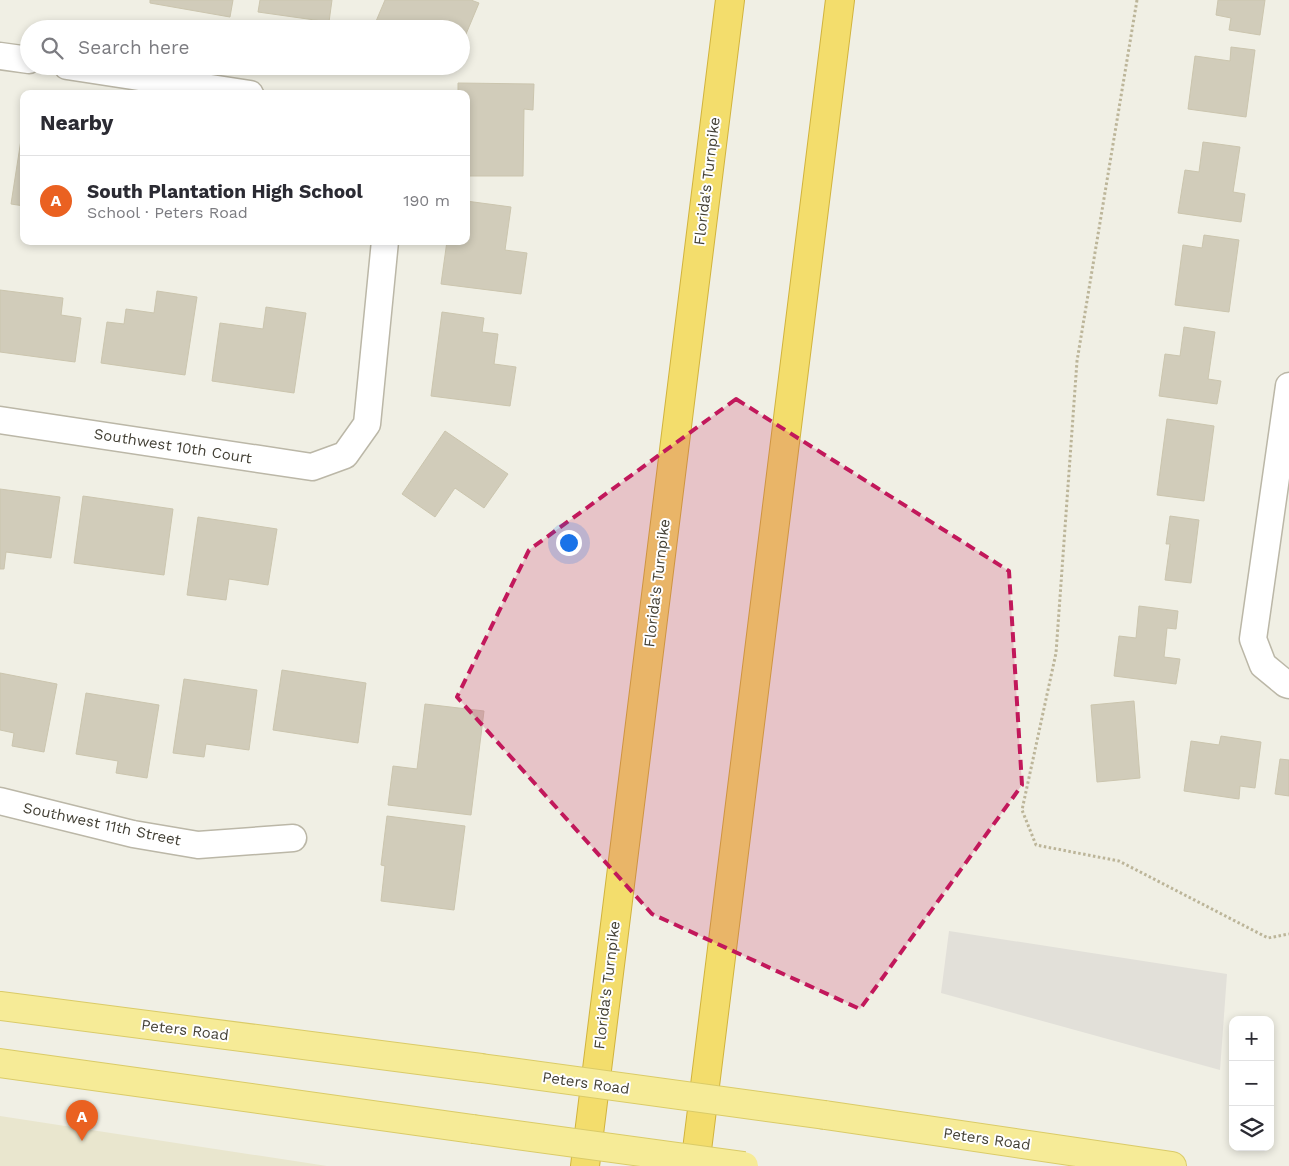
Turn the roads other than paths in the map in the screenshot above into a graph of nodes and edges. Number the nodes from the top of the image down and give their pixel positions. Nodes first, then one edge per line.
1 (730, 0) edge
2 (840, 0) edge
3 (0, 56) edge
4 (20, 59) edge
5 (126, 75) edge
6 (224, 90) edge
7 (385, 245) edge
8 (1289, 386) edge
9 (0, 420) edge
10 (1289, 685) edge
11 (0, 802) edge
12 (293, 838) dead end
13 (0, 1006) edge
14 (0, 1063) edge
15 (585, 1166) edge
16 (695, 1166) edge
17 (744, 1166) edge
18 (1172, 1166) edge

1 - 15 highway, Florida's Turnpike
2 - 16 highway
3 - 4 street
5 - 6 street
7 - 9 street, Southwest 10th Court
8 - 10 street
11 - 12 street, Southwest 11th Street
13 - 18 main road, Peters Road, bridge
14 - 17 main road, bridge

